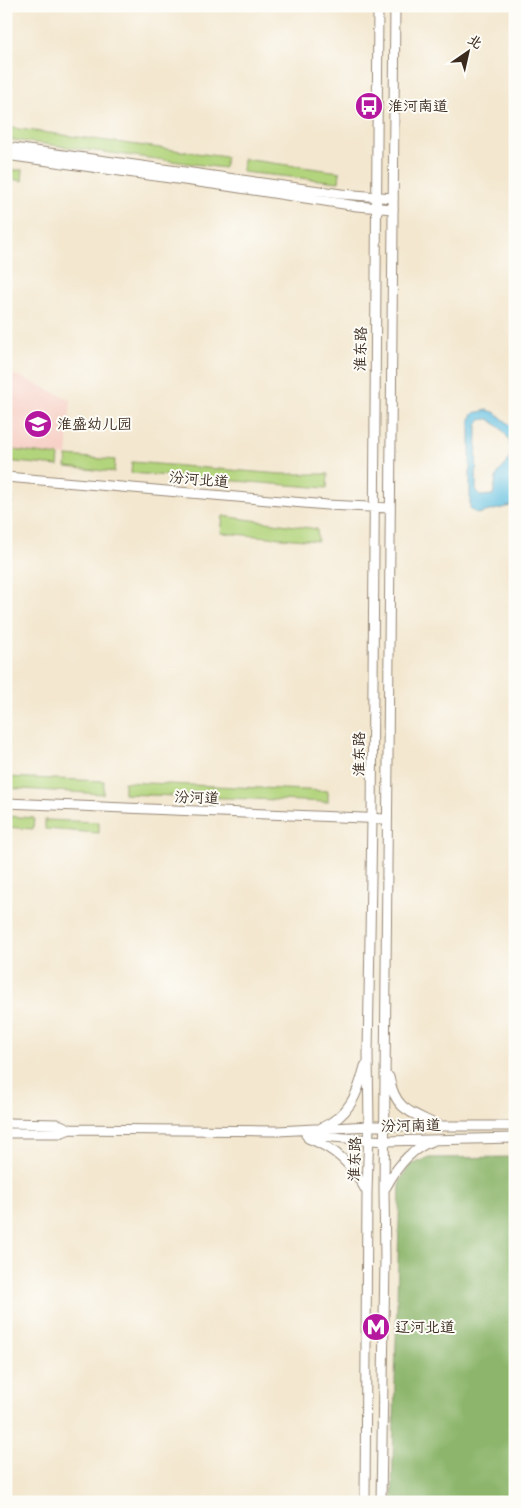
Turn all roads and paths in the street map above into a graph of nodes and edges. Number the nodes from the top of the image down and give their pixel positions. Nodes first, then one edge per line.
1 (378, 6) edge
2 (395, 6) edge
3 (6, 147) edge
4 (6, 156) edge
5 (377, 197) junction
6 (393, 198) junction
7 (377, 208) junction
8 (393, 209) junction
9 (6, 477) edge
10 (374, 507) junction
11 (390, 508) junction
12 (6, 803) edge
13 (372, 819) junction
14 (387, 819) junction
15 (368, 1054) junction
16 (386, 1064) junction
17 (6, 1123) edge
18 (370, 1126) junction
19 (385, 1126) junction
20 (439, 1126) junction
21 (515, 1126) edge
22 (70, 1129) junction
23 (316, 1130) junction
24 (278, 1131) junction
25 (6, 1133) edge
26 (298, 1134) junction
27 (515, 1138) edge
28 (440, 1139) junction
29 (369, 1140) junction
30 (385, 1141) junction
31 (384, 1189) junction
32 (367, 1193) junction
33 (6, 1501) edge
34 (23, 1502) edge
35 (365, 1502) edge
36 (381, 1502) edge

1 - 5 main road, 淮东路
2 - 6 main road, 淮东路
3 - 5 main road
4 - 7 main road
5 - 6 main road
5 - 7 main road, 淮东路
6 - 8 main road, 淮东路
7 - 8 main road
7 - 10 main road, 淮东路
8 - 11 main road, 淮东路
9 - 10 main road, 汾河北道
10 - 11 main road, 汾河北道
10 - 13 main road, 淮东路
11 - 14 main road, 淮东路
12 - 13 main road, 汾河道
13 - 14 main road, 汾河道
13 - 15 main road, 淮东路
14 - 16 main road, 淮东路
15 - 18 main road, 淮东路
15 - 23 main road
16 - 19 main road, 淮东路
16 - 20 main road
17 - 22 main road, 汾河南道
18 - 19 main road, 汾河南道
18 - 23 main road, 汾河南道
18 - 29 main road, 淮东路
19 - 20 main road, 汾河南道
19 - 30 main road, 淮东路
20 - 21 main road, 汾河南道
22 - 24 main road, 汾河南道
22 - 25 main road, 汾河南道
23 - 24 main road, 汾河南道
24 - 26 main road, 汾河南道
26 - 29 main road, 汾河南道
26 - 32 main road
27 - 28 main road, 汾河南道
28 - 30 main road, 汾河南道
28 - 31 main road
29 - 30 main road, 汾河南道
29 - 32 main road, 淮东路
30 - 31 main road, 淮东路
31 - 36 main road, 淮东路
32 - 35 main road, 淮东路
33 - 34 main road

